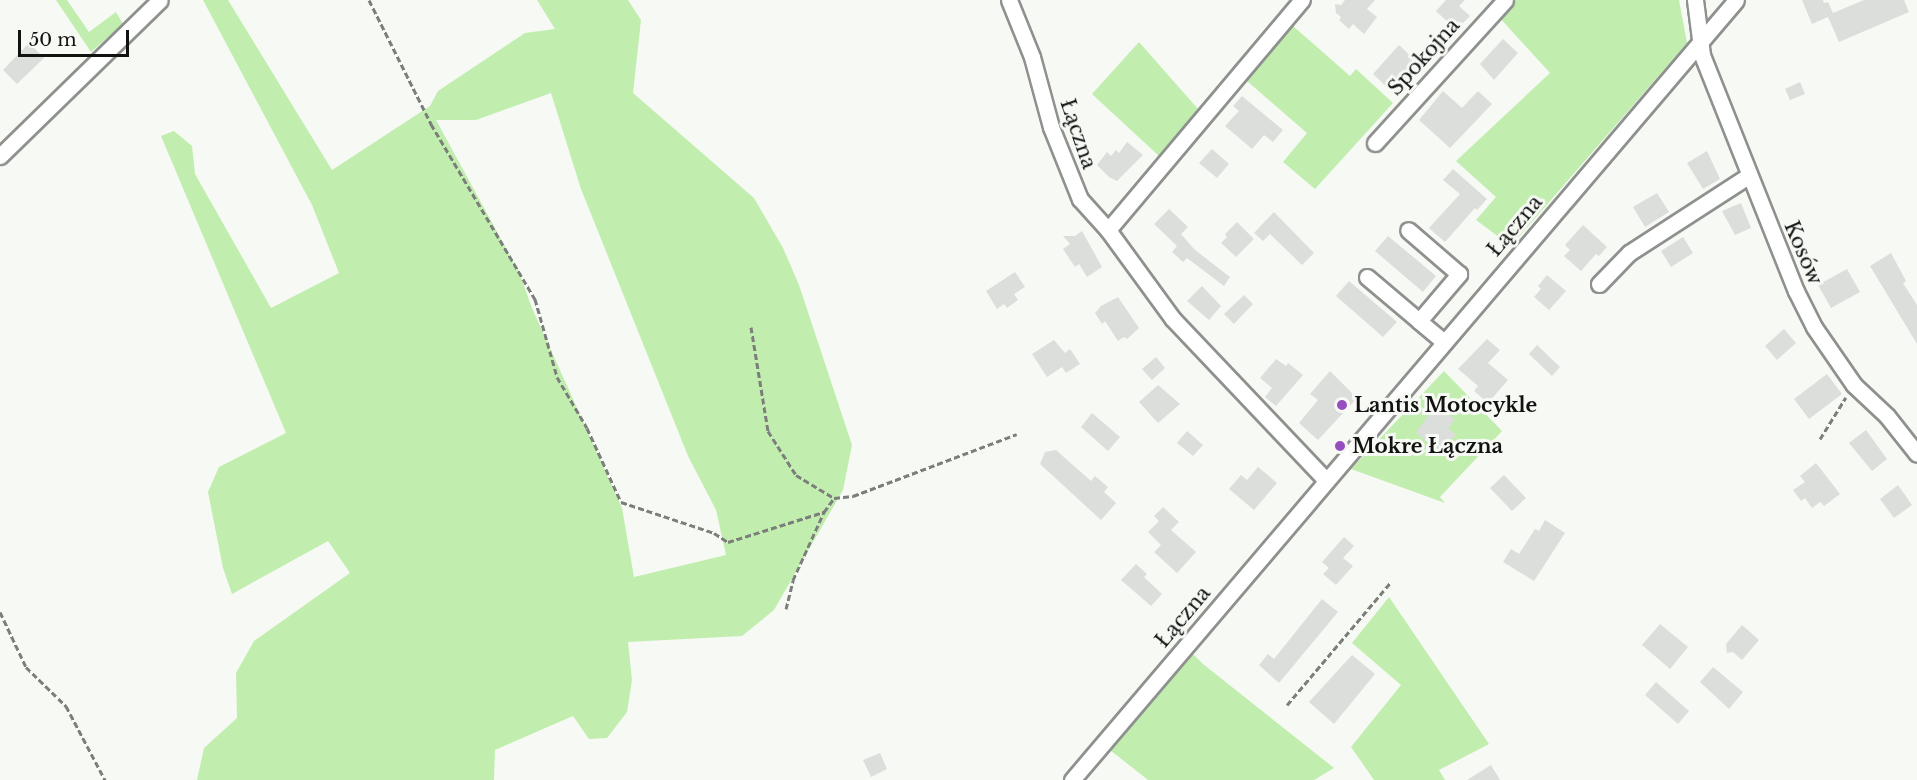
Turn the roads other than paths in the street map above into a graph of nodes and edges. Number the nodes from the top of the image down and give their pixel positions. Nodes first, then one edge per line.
1 (160, 0) edge
2 (1009, 0) edge
3 (1302, 0) edge
4 (1504, 0) edge
5 (1695, 0) edge
6 (1736, 0) edge
7 (1701, 41) junction
8 (1375, 143) dead end
9 (0, 156) edge
10 (1748, 176) junction
11 (1108, 230) junction
12 (1408, 230) dead end
13 (1367, 277) dead end
14 (1599, 284) dead end
15 (1419, 321) junction
16 (1444, 342) junction
17 (1917, 454) edge
18 (1326, 480) junction
19 (1072, 780) edge

1 - 9 street
2 - 11 street, Łączna
3 - 11 street
4 - 8 street, Spokojna
5 - 7 street, Kosów
6 - 7 street, Łączna
7 - 10 street, Kosów
7 - 16 street, Łączna
10 - 14 street
10 - 17 street, Kosów
11 - 18 street, Łączna
12 - 15 street
13 - 15 street
15 - 16 street
16 - 18 street, Łączna
18 - 19 street, Łączna

